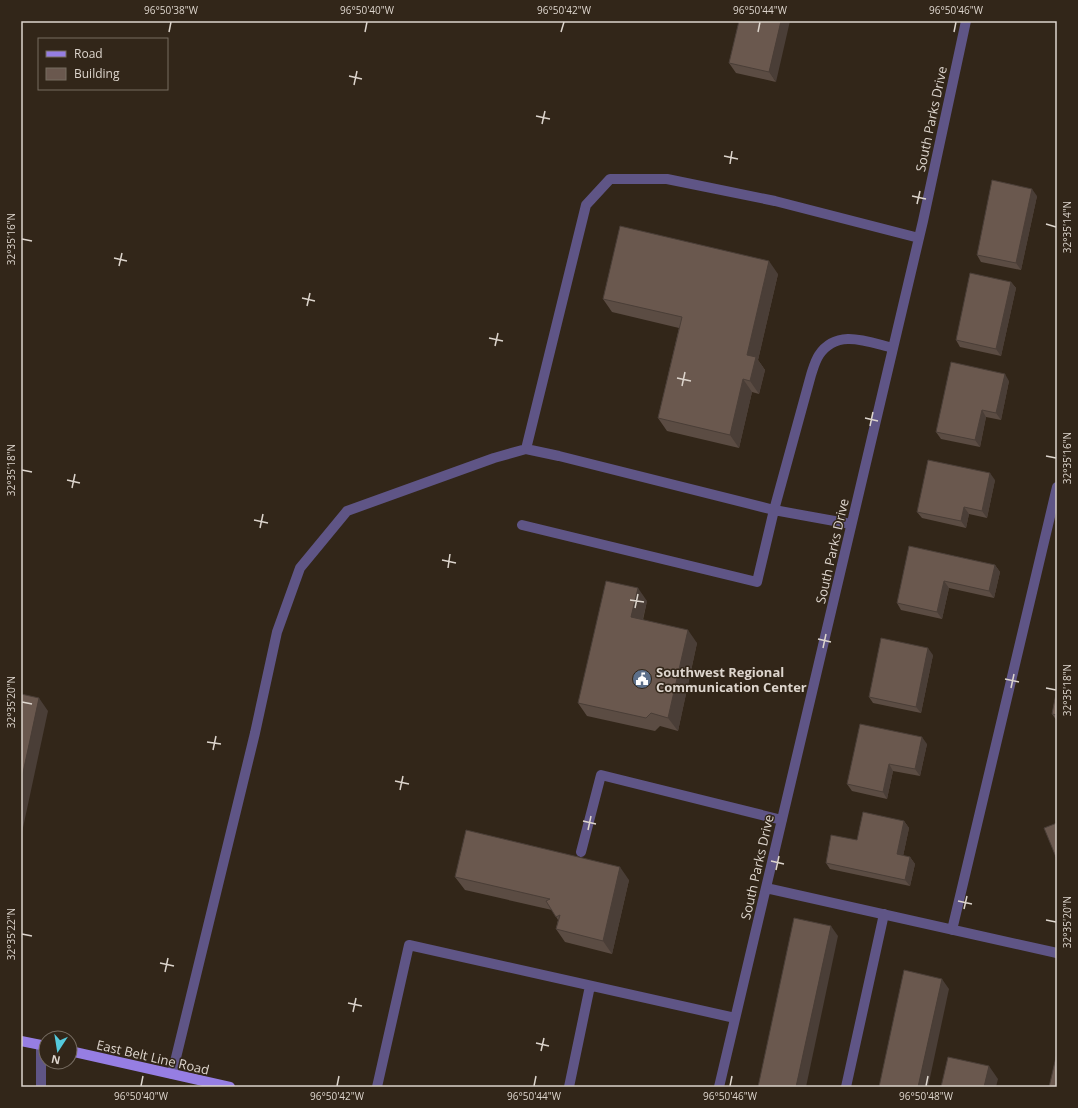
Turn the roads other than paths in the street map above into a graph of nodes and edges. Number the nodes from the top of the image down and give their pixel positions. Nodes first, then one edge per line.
1 (966, 21) edge
2 (918, 238) junction
3 (893, 348) junction
4 (526, 449) junction
5 (1057, 487) edge
6 (774, 510) junction
7 (851, 524) junction
8 (522, 525) dead end
9 (782, 820) junction
10 (581, 852) dead end
11 (766, 888) junction
12 (884, 914) junction
13 (952, 930) junction
14 (1057, 953) edge
15 (590, 986) junction
16 (735, 1018) junction
17 (21, 1041) edge
18 (38, 1045) edge
19 (78, 1054) edge
20 (42, 1070) edge
21 (172, 1074) junction
22 (41, 1087) edge
23 (230, 1087) edge
24 (377, 1087) edge
25 (569, 1087) edge
26 (719, 1087) edge
27 (846, 1087) edge

1 - 2 street, South Parks Drive
2 - 3 street, South Parks Drive
2 - 4 street
3 - 6 street
3 - 7 street, South Parks Drive
4 - 6 street
4 - 21 street
5 - 13 street
6 - 7 street
6 - 8 street
7 - 9 street, South Parks Drive
9 - 10 street
9 - 11 street, South Parks Drive
11 - 12 street
11 - 16 street, South Parks Drive
12 - 13 street
12 - 27 street
13 - 14 street
15 - 16 street
15 - 24 street
15 - 25 street
16 - 26 street, South Parks Drive
17 - 18 main road
19 - 21 main road, East Belt Line Road
20 - 22 street
21 - 23 main road, East Belt Line Road

